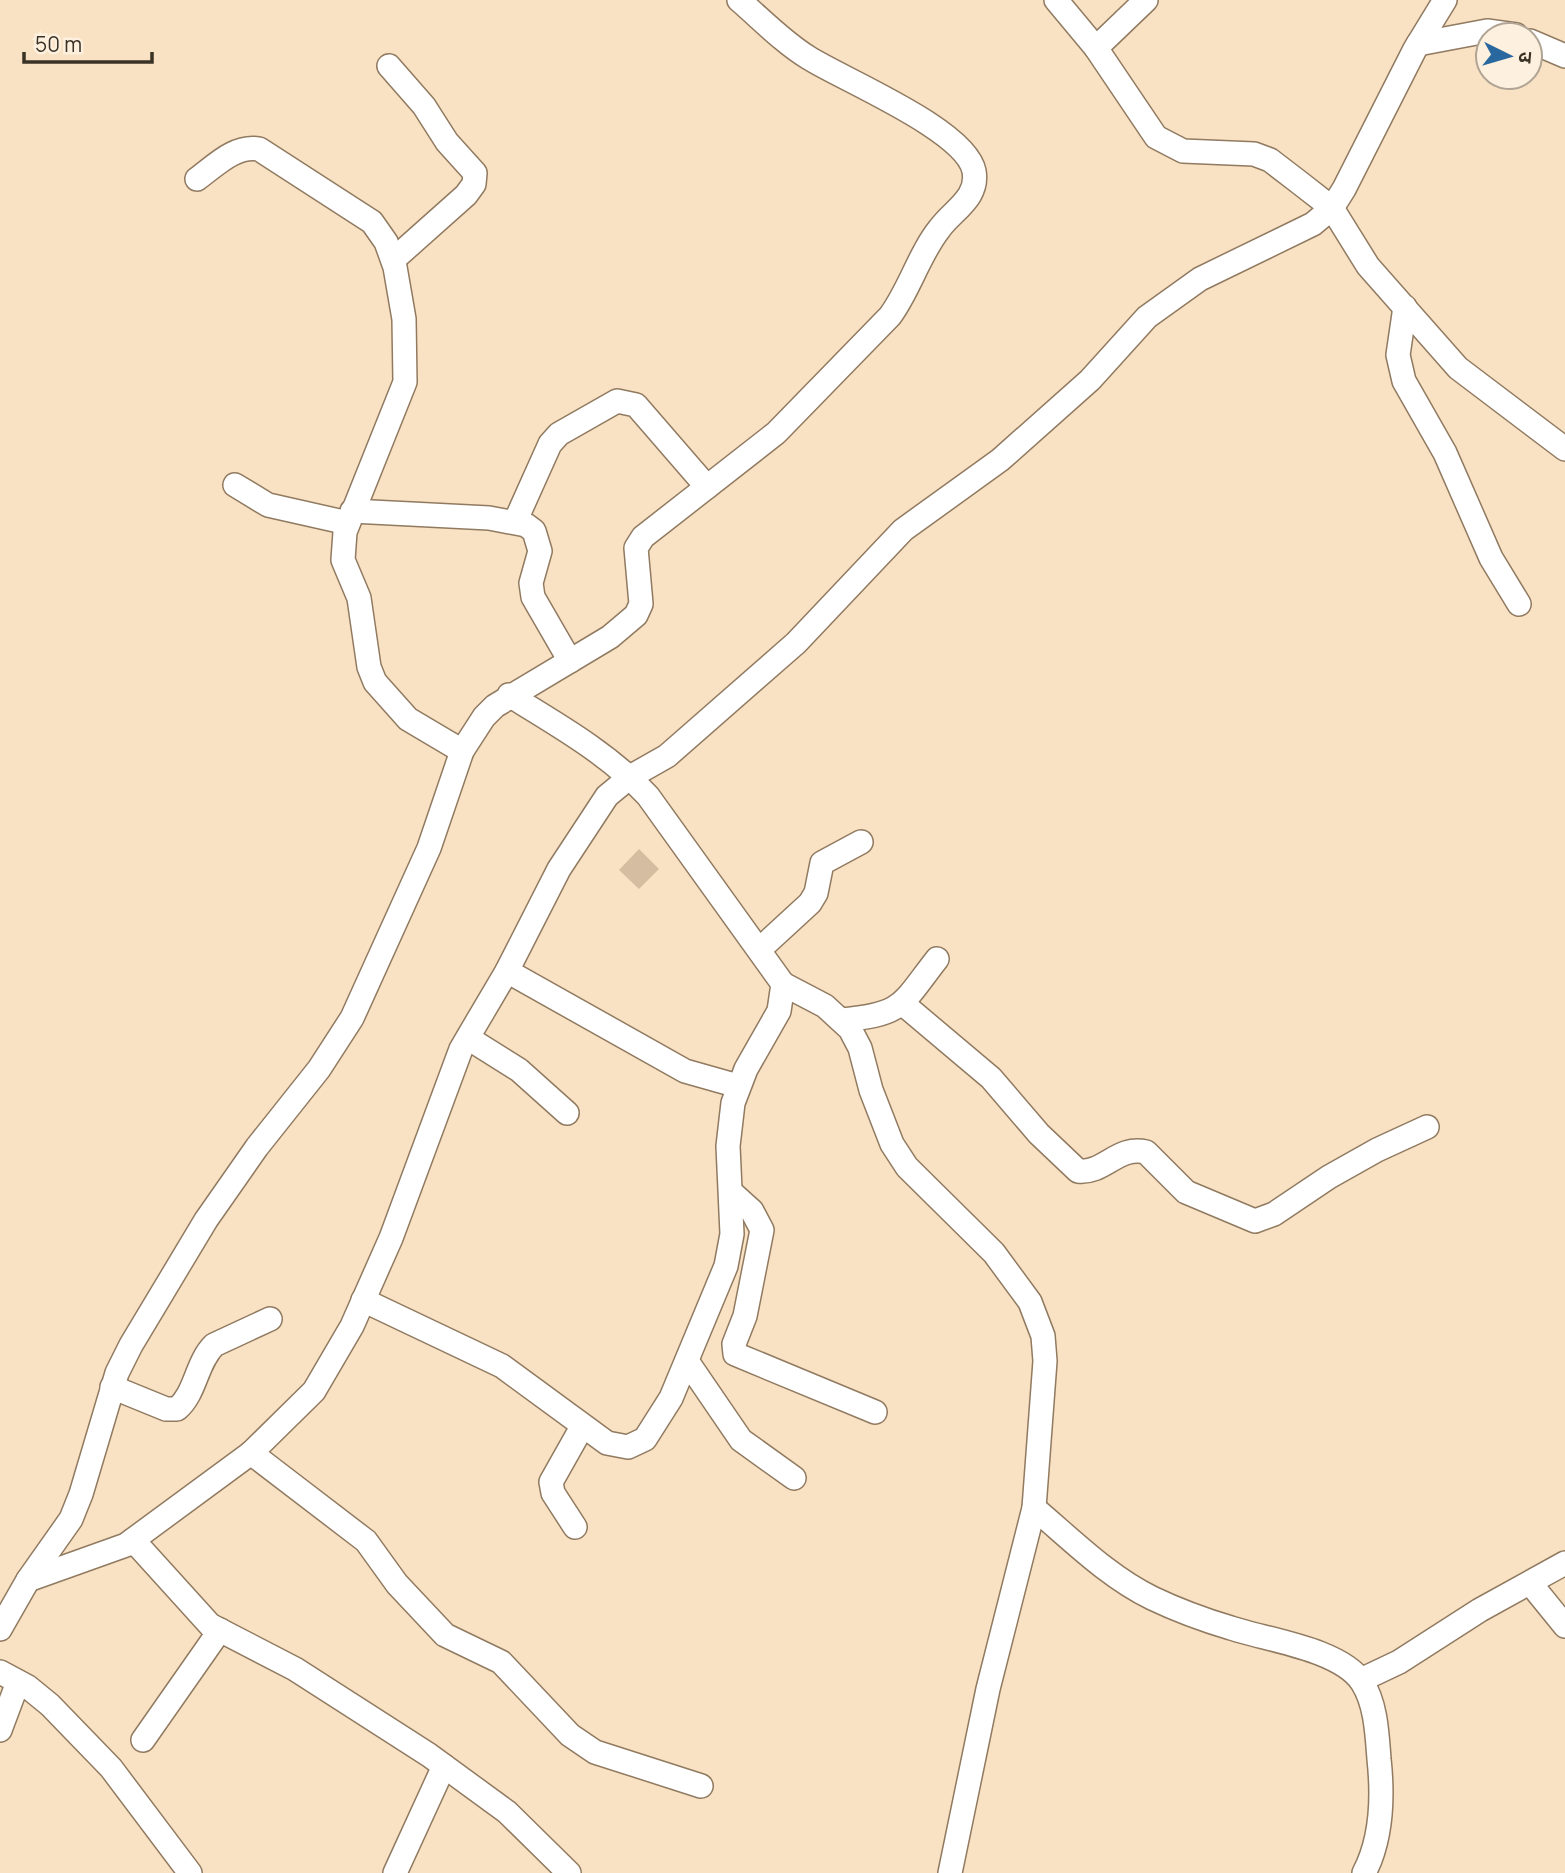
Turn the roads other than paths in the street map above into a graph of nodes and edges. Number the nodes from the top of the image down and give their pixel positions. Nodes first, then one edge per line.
1 (739, 0) edge
2 (1056, 0) edge
3 (1146, 0) edge
4 (1445, 0) edge
5 (1474, 33) edge
6 (1418, 44) junction
7 (1544, 47) edge
8 (1096, 48) junction
9 (1565, 56) edge
10 (389, 66) dead end
11 (197, 179) dead end
12 (1332, 208) junction
13 (393, 260) junction
14 (1405, 307) junction
15 (1565, 449) edge
16 (235, 485) dead end
17 (707, 487) junction
18 (350, 517) junction
19 (515, 522) junction
20 (1519, 604) dead end
21 (570, 661) junction
22 (509, 695) junction
23 (462, 751) junction
24 (631, 777) junction
25 (860, 842) dead end
26 (760, 949) junction
27 (937, 959) dead end
28 (507, 971) junction
29 (783, 984) junction
30 (902, 1003) junction
31 (843, 1020) junction
32 (468, 1038) junction
33 (738, 1086) junction
34 (566, 1112) dead end
35 (1427, 1127) dead end
36 (731, 1192) junction
37 (363, 1300) junction
38 (270, 1319) dead end
39 (687, 1361) junction
40 (112, 1387) junction
41 (875, 1412) dead end
42 (582, 1427) junction
43 (251, 1453) junction
44 (794, 1478) dead end
45 (1034, 1508) junction
46 (575, 1527) dead end
47 (133, 1540) junction
48 (1565, 1563) edge
49 (28, 1580) junction
50 (1530, 1583) junction
51 (1565, 1626) edge
52 (0, 1629) edge
53 (220, 1630) junction
54 (9, 1677) edge
55 (1361, 1680) junction
56 (0, 1730) edge
57 (143, 1740) dead end
58 (444, 1766) junction
59 (701, 1786) dead end
60 (190, 1873) edge
61 (395, 1873) edge
62 (569, 1873) edge
63 (950, 1873) edge
64 (1364, 1873) edge

1 - 17 street
2 - 8 street
3 - 8 street
4 - 6 street
5 - 6 street
6 - 12 street
7 - 9 street
8 - 12 street
10 - 13 street
11 - 13 street
12 - 14 street
12 - 24 street
13 - 18 street
14 - 15 street
14 - 20 street
16 - 18 street
17 - 19 street
17 - 21 street
18 - 19 street
18 - 23 street
19 - 21 street
21 - 22 street
22 - 23 street
22 - 24 street
23 - 40 street
24 - 26 street
24 - 28 street
25 - 26 street
26 - 29 street
27 - 30 street
28 - 32 street
28 - 33 street
29 - 31 street
29 - 33 street
30 - 31 street
30 - 35 street
31 - 45 street
32 - 34 street
32 - 37 street
33 - 36 street
36 - 39 street
36 - 41 street
37 - 42 street
37 - 43 street
38 - 40 street
39 - 42 street
39 - 44 street
40 - 49 street
42 - 46 street
43 - 47 street
43 - 59 street
45 - 55 street
45 - 63 street
47 - 49 street
47 - 53 street
48 - 50 street
49 - 52 street
50 - 51 street
50 - 55 street
53 - 57 street
53 - 58 street
54 - 56 street
54 - 60 street
55 - 64 street
58 - 61 street
58 - 62 street

